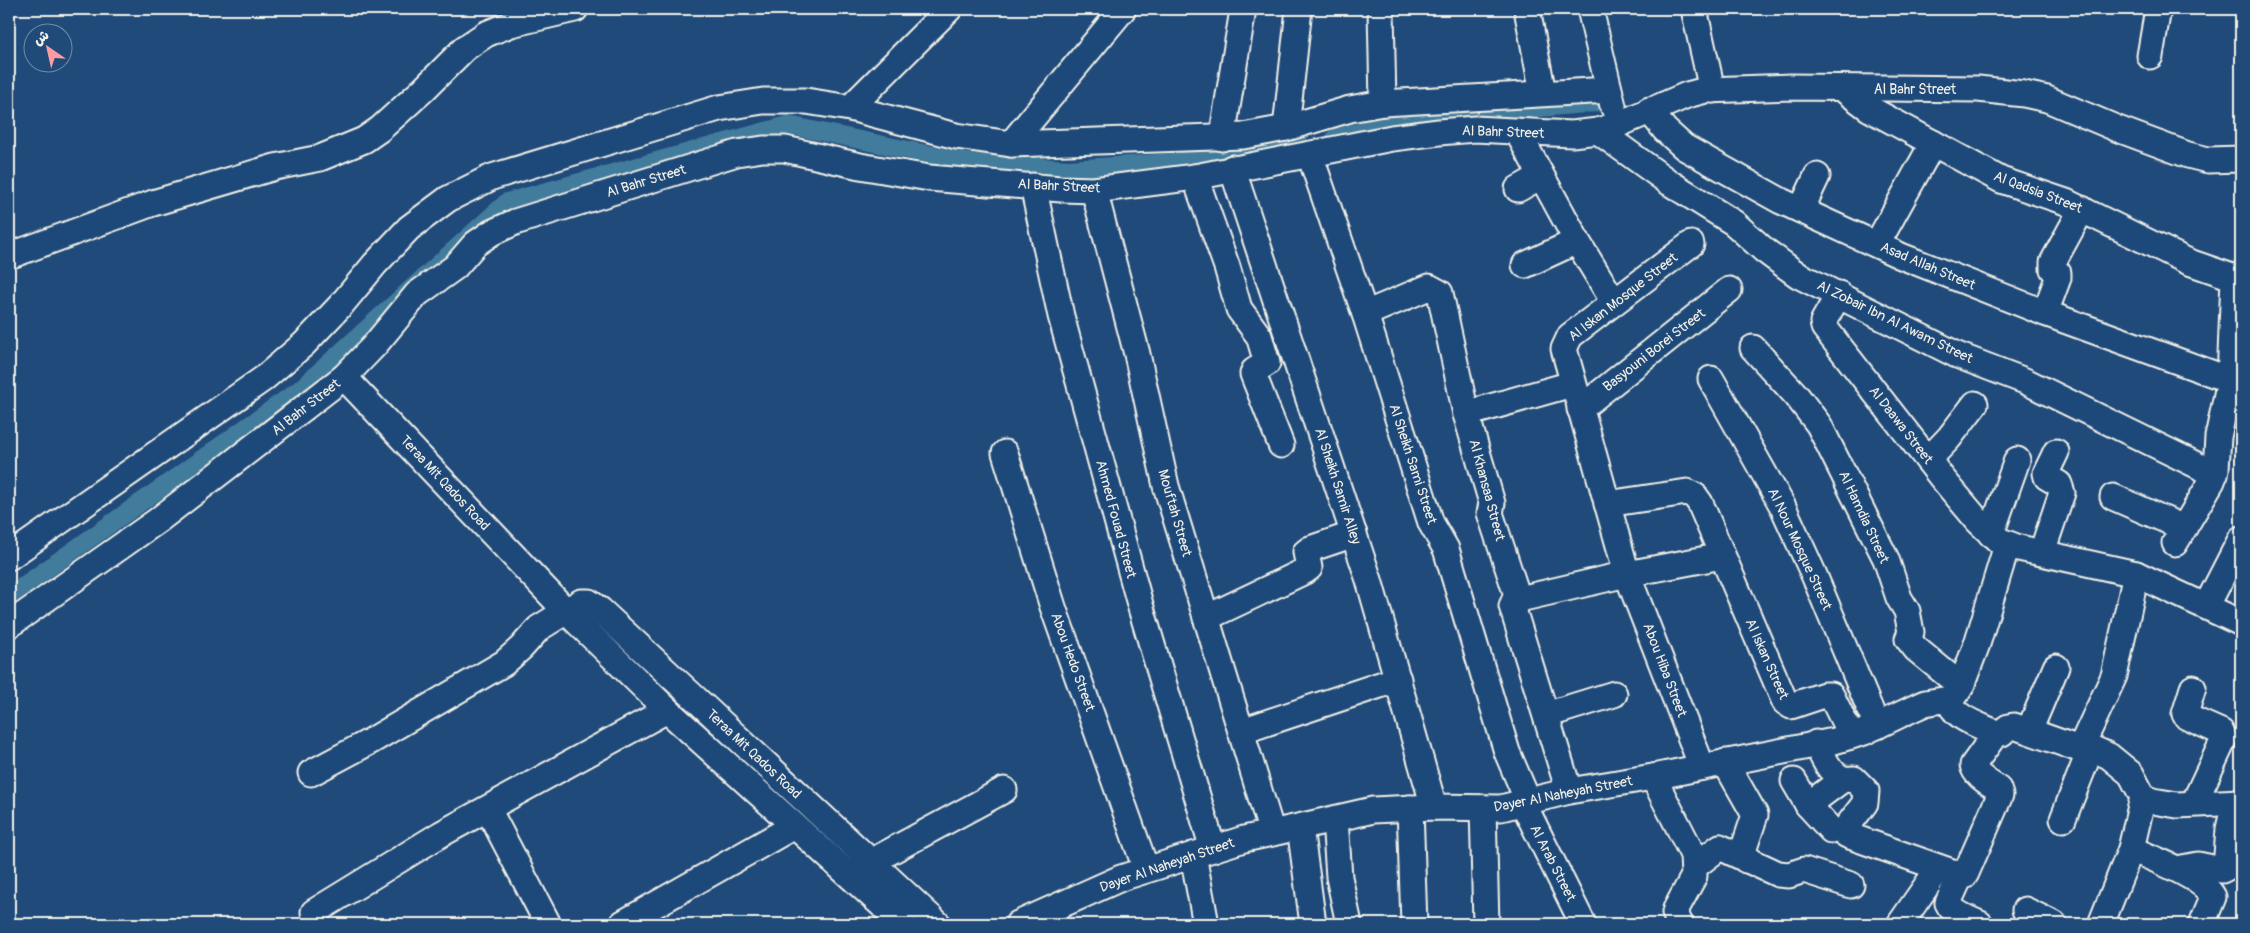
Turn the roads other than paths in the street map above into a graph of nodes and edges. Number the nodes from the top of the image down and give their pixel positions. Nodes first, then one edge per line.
1 (575, 9) edge
2 (949, 9) edge
3 (1123, 9) edge
4 (1299, 9) edge
5 (1380, 9) edge
6 (1527, 9) edge
7 (1590, 9) edge
8 (1694, 9) edge
9 (2158, 9) edge
10 (1242, 16) dead end
11 (2150, 56) dead end
12 (1842, 89) junction
13 (1609, 90) junction
14 (1712, 90) junction
15 (1543, 93) junction
16 (1383, 103) junction
17 (850, 108) junction
18 (1649, 110) junction
19 (1438, 115) junction
20 (1286, 128) junction
21 (1608, 128) junction
22 (1517, 131) junction
23 (1222, 138) junction
24 (1011, 144) junction
25 (1933, 144) junction
26 (1310, 155) junction
27 (2241, 159) edge
28 (1232, 168) junction
29 (1541, 176) junction
30 (1817, 176) dead end
31 (1195, 177) junction
32 (1033, 186) junction
33 (1518, 189) dead end
34 (1094, 190) junction
35 (2082, 209) junction
36 (1801, 210) junction
37 (1577, 241) junction
38 (1691, 244) dead end
39 (1877, 244) junction
40 (9, 256) edge
41 (1525, 265) dead end
42 (2238, 279) edge
43 (1728, 290) dead end
44 (1839, 294) junction
45 (1614, 302) junction
46 (2045, 313) junction
47 (1365, 314) junction
48 (1753, 348) dead end
49 (344, 377) junction
50 (1711, 379) dead end
51 (2230, 380) junction
52 (1572, 384) junction
53 (1975, 404) dead end
54 (1580, 409) junction
55 (1466, 414) junction
56 (1281, 445) dead end
57 (2056, 452) dead end
58 (1005, 453) dead end
59 (1928, 460) junction
60 (2016, 460) dead end
61 (2215, 474) junction
62 (2114, 497) dead end
63 (1607, 504) junction
64 (1354, 534) junction
65 (1999, 539) junction
66 (2241, 539) edge
67 (2042, 552) junction
68 (1722, 556) junction
69 (9, 557) edge
70 (1627, 574) junction
71 (2136, 574) junction
72 (1515, 600) junction
73 (2207, 606) junction
74 (566, 611) junction
75 (1206, 618) junction
76 (2241, 623) edge
77 (9, 625) edge
78 (2056, 667) dead end
79 (1398, 679) junction
80 (2193, 688) dead end
81 (1955, 693) junction
82 (1614, 694) dead end
83 (667, 710) junction
84 (1546, 715) junction
85 (1877, 726) junction
86 (1242, 731) junction
87 (2029, 731) junction
88 (1996, 733) junction
89 (1851, 736) junction
90 (1816, 743) junction
91 (2086, 748) junction
92 (1714, 764) junction
93 (311, 773) dead end
94 (1653, 777) junction
95 (1843, 779) junction
96 (1794, 781) dead end
97 (1004, 790) dead end
98 (1569, 791) junction
99 (2143, 797) junction
100 (1525, 802) junction
101 (2238, 802) edge
102 (2194, 803) junction
103 (1808, 805) junction
104 (1434, 807) junction
105 (1410, 808) junction
106 (1484, 808) junction
107 (488, 809) junction
108 (1335, 819) junction
109 (2063, 819) dead end
110 (794, 826) junction
111 (1300, 827) junction
112 (1831, 830) dead end
113 (1272, 833) junction
114 (2131, 849) junction
115 (1203, 852) junction
116 (1746, 860) junction
117 (871, 862) junction
118 (1695, 866) junction
119 (1146, 869) junction
120 (2177, 869) junction
121 (1948, 873) junction
122 (848, 874) junction
123 (1851, 884) dead end
124 (2025, 910) dead end
125 (314, 912) dead end
126 (623, 923) dead end
127 (548, 924) edge
128 (903, 924) edge
129 (938, 924) edge
130 (1018, 924) edge
131 (1206, 924) edge
132 (1313, 924) edge
133 (1349, 924) edge
134 (1414, 924) edge
135 (1486, 924) edge
136 (1583, 924) edge
137 (1680, 924) edge
138 (1900, 924) edge
139 (1980, 924) edge
140 (2054, 924) edge
141 (2101, 924) edge
142 (2202, 924) edge

1 - 40 street
2 - 17 street
3 - 24 street
4 - 20 street
5 - 16 street
6 - 15 street
7 - 13 street
8 - 14 street
9 - 11 street
10 - 23 street
12 - 14 street, Al Bahr Street
12 - 25 street, Al Qadsia Street
12 - 27 street, Al Bahr Street
13 - 15 street, Al Bahr Street
13 - 21 street
14 - 18 street, Al Bahr Street
15 - 19 street, Al Bahr Street
16 - 19 street, Al Bahr Street
16 - 20 street, Al Bahr Street
17 - 24 street, Al Bahr Street
17 - 69 street, Al Bahr Street
18 - 21 street, Al Bahr Street
18 - 36 street, Asad Allah Street
19 - 22 street, Al Bahr Street
19 - 26 street, Al Bahr Street
20 - 23 street, Al Bahr Street
21 - 22 street, Al Bahr Street
21 - 44 street, Al Zobair Ibn Al Awam Street
22 - 29 street
23 - 24 street, Al Bahr Street
25 - 35 street, Al Qadsia Street
25 - 39 street
26 - 28 street, Al Bahr Street
26 - 47 street, Al Sheikh Sami Street
28 - 31 street, Al Bahr Street
28 - 64 street, Al Sheikh Samir Alley
29 - 33 street
29 - 37 street
30 - 36 street
31 - 34 street, Al Bahr Street
31 - 56 street
32 - 34 street, Al Bahr Street
32 - 49 street, Al Bahr Street
32 - 115 street, Ahmed Fouad Street
34 - 75 street, Mouftah Street
35 - 42 street, Al Qadsia Street
35 - 46 street
36 - 39 street, Asad Allah Street
37 - 41 street
37 - 45 street
38 - 45 street, Al Iskan Mosque Street
39 - 46 street, Asad Allah Street
42 - 51 street
43 - 54 street, Basyouni Borei Street
44 - 59 street, Al Daawa Street
44 - 61 street, Al Zobair Ibn Al Awam Street
45 - 52 street, Al Iskan Mosque Street
46 - 51 street, Asad Allah Street
47 - 55 street, Al Khansaa Street
47 - 100 street, Al Sheikh Sami Street
48 - 81 street, Al Hamdia Street
49 - 74 street, Teraa Mit Qados Road
49 - 77 street, Al Bahr Street
50 - 85 street, Al Nour Mosque Street
51 - 61 street
52 - 54 street
52 - 55 street
53 - 59 street
54 - 63 street
55 - 72 street, Al Khansaa Street
57 - 67 street
58 - 119 street, Abou Hedo Street
59 - 65 street, Al Daawa Street
60 - 65 street
61 - 62 street
63 - 68 street, Al Iskan Street
63 - 70 street
64 - 75 street
64 - 79 street, Al Sheikh Samir Alley
65 - 67 street
65 - 81 street
66 - 73 street
67 - 71 street
68 - 70 street
68 - 89 street, Al Iskan Street
70 - 72 street
70 - 92 street, Abou Hiba Street
71 - 73 street
71 - 91 street
72 - 84 street, Al Khansaa Street
73 - 76 street
74 - 83 street, Teraa Mit Qados Road
74 - 93 street
74 - 117 street, Teraa Mit Qados Road
75 - 86 street, Mouftah Street
78 - 87 street
79 - 86 street
79 - 104 street, Al Sheikh Samir Alley
80 - 102 street
81 - 85 street, Dayer Al Naheyah Street
81 - 88 street, Al Hamdia Street
82 - 84 street
83 - 107 street
83 - 110 street, Teraa Mit Qados Road
84 - 98 street, Al Khansaa Street
85 - 89 street, Dayer Al Naheyah Street
86 - 113 street, Mouftah Street
87 - 88 street
87 - 91 street
88 - 121 street
89 - 90 street, Dayer Al Naheyah Street
90 - 92 street, Dayer Al Naheyah Street
90 - 95 street
91 - 99 street
91 - 109 street
92 - 94 street, Dayer Al Naheyah Street
92 - 116 street, Abou Hiba Street
94 - 98 street, Dayer Al Naheyah Street
94 - 118 street
95 - 103 street
95 - 121 street
96 - 103 street
97 - 117 street
98 - 100 street, Dayer Al Naheyah Street
99 - 102 street
99 - 114 street
100 - 106 street, Dayer Al Naheyah Street
100 - 136 street, Al Arab Street
101 - 102 street
101 - 120 street
103 - 112 street
104 - 105 street, Dayer Al Naheyah Street
104 - 106 street, Dayer Al Naheyah Street
105 - 108 street, Dayer Al Naheyah Street
105 - 134 street
106 - 135 street
107 - 125 street
107 - 127 street
108 - 111 street, Dayer Al Naheyah Street
108 - 133 street
110 - 122 street, Teraa Mit Qados Road
110 - 126 street
111 - 113 street, Dayer Al Naheyah Street
111 - 132 street
113 - 115 street, Dayer Al Naheyah Street
114 - 120 street
114 - 141 street
115 - 119 street, Dayer Al Naheyah Street
115 - 131 street, Ahmed Fouad Street
116 - 118 street
116 - 123 street
117 - 122 street
117 - 129 street, Teraa Mit Qados Road
118 - 137 street
119 - 130 street, Dayer Al Naheyah Street
120 - 142 street
121 - 138 street
121 - 139 street
122 - 128 street, Teraa Mit Qados Road
124 - 140 street

